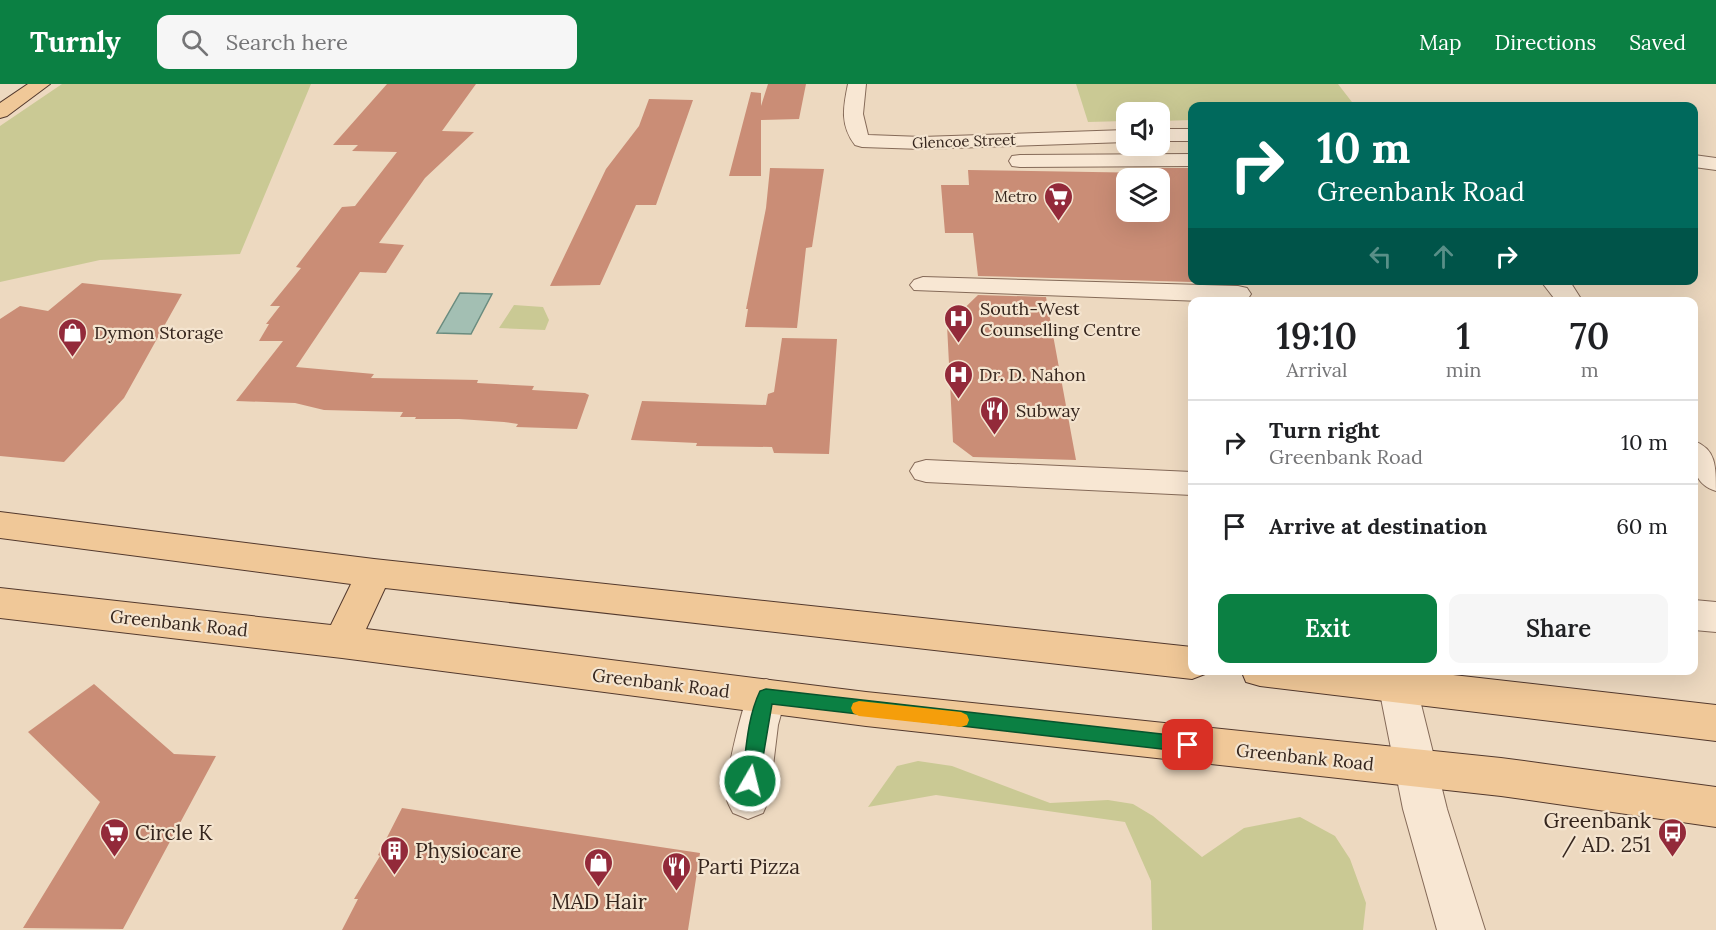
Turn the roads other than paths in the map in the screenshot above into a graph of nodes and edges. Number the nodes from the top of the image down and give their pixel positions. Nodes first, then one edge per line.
1 (41, 84) edge
2 (857, 84) edge
3 (0, 112) edge
4 (1170, 135) edge
5 (1188, 135) edge
6 (1116, 136) edge
7 (1188, 160) edge
8 (921, 162) dead end
9 (980, 162) dead end
10 (1004, 162) dead end
11 (1698, 162) edge
12 (1716, 164) edge
13 (923, 285) dead end
14 (1238, 294) dead end
15 (1698, 454) edge
16 (926, 471) dead end
17 (1716, 480) edge
18 (1188, 484) edge
19 (0, 525) edge
20 (374, 573) junction
21 (3, 608) edge
22 (1698, 615) edge
23 (1716, 617) edge
24 (342, 642) junction
25 (1188, 663) edge
26 (1371, 675) edge
27 (1393, 676) edge
28 (766, 696) junction
29 (1716, 723) edge
30 (1415, 767) junction
31 (748, 799) dead end
32 (1716, 807) edge
33 (1461, 930) edge

1 - 3 main road
2 - 6 street, Glencoe Street
4 - 5 street
7 - 10 street
8 - 9 street
11 - 12 street
13 - 14 street
15 - 17 street
16 - 18 street
19 - 20 main road
20 - 24 main road
20 - 25 main road
21 - 24 main road, Greenbank Road
22 - 23 street
24 - 28 main road, Greenbank Road
26 - 27 main road
27 - 29 main road
27 - 30 street
28 - 30 main road, Greenbank Road
28 - 31 street
30 - 32 main road, Greenbank Road
30 - 33 street

